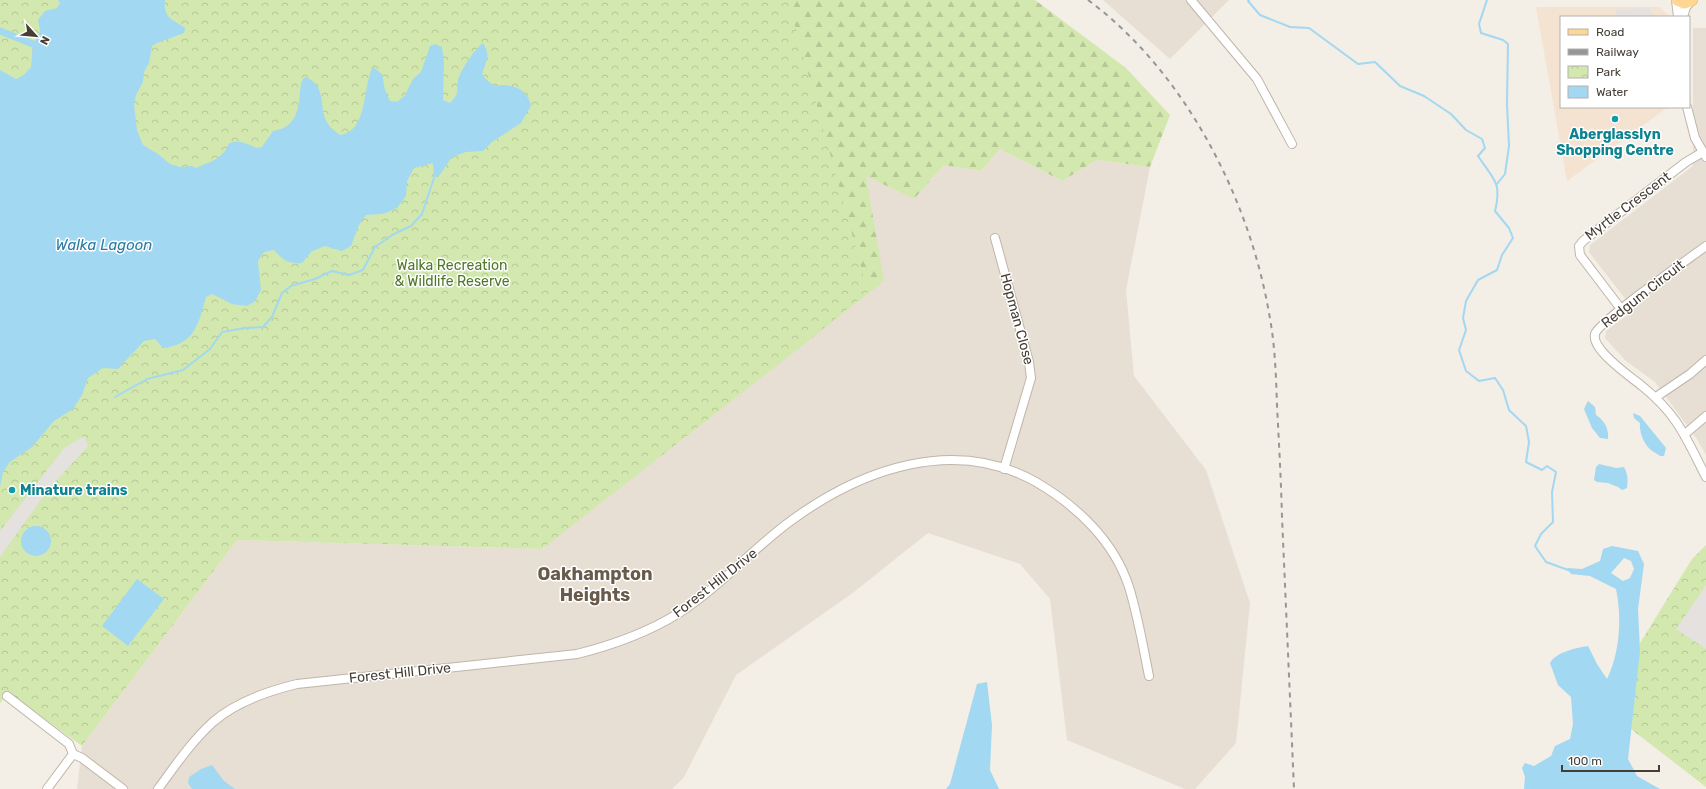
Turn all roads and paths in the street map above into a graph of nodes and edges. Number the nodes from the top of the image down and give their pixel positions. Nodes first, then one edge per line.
1 (1191, 0) edge
2 (1676, 0) edge
3 (1692, 0) edge
4 (1678, 16) edge
5 (1683, 16) edge
6 (1687, 108) edge
7 (1292, 144) dead end
8 (1704, 154) edge
9 (995, 238) dead end
10 (1706, 246) edge
11 (1621, 309) junction
12 (1706, 360) edge
13 (1656, 397) junction
14 (1706, 416) edge
15 (1685, 434) junction
16 (1004, 469) junction
17 (1706, 477) edge
18 (1148, 676) dead end
19 (7, 696) dead end
20 (73, 754) junction
21 (47, 789) edge
22 (123, 789) edge
23 (158, 789) edge

1 - 7 street
2 - 3 main road
2 - 4 street
3 - 5 street
6 - 8 street
8 - 11 street, Myrtle Crescent
9 - 16 street, Hopman Close
10 - 11 street, Redgum Circuit
11 - 13 street, Redgum Circuit
12 - 13 street
13 - 15 street, Redgum Circuit
14 - 15 street
15 - 17 street, Redgum Circuit
16 - 18 street, Forest Hill Drive
16 - 23 street, Forest Hill Drive
19 - 20 street
20 - 21 street
20 - 22 street

